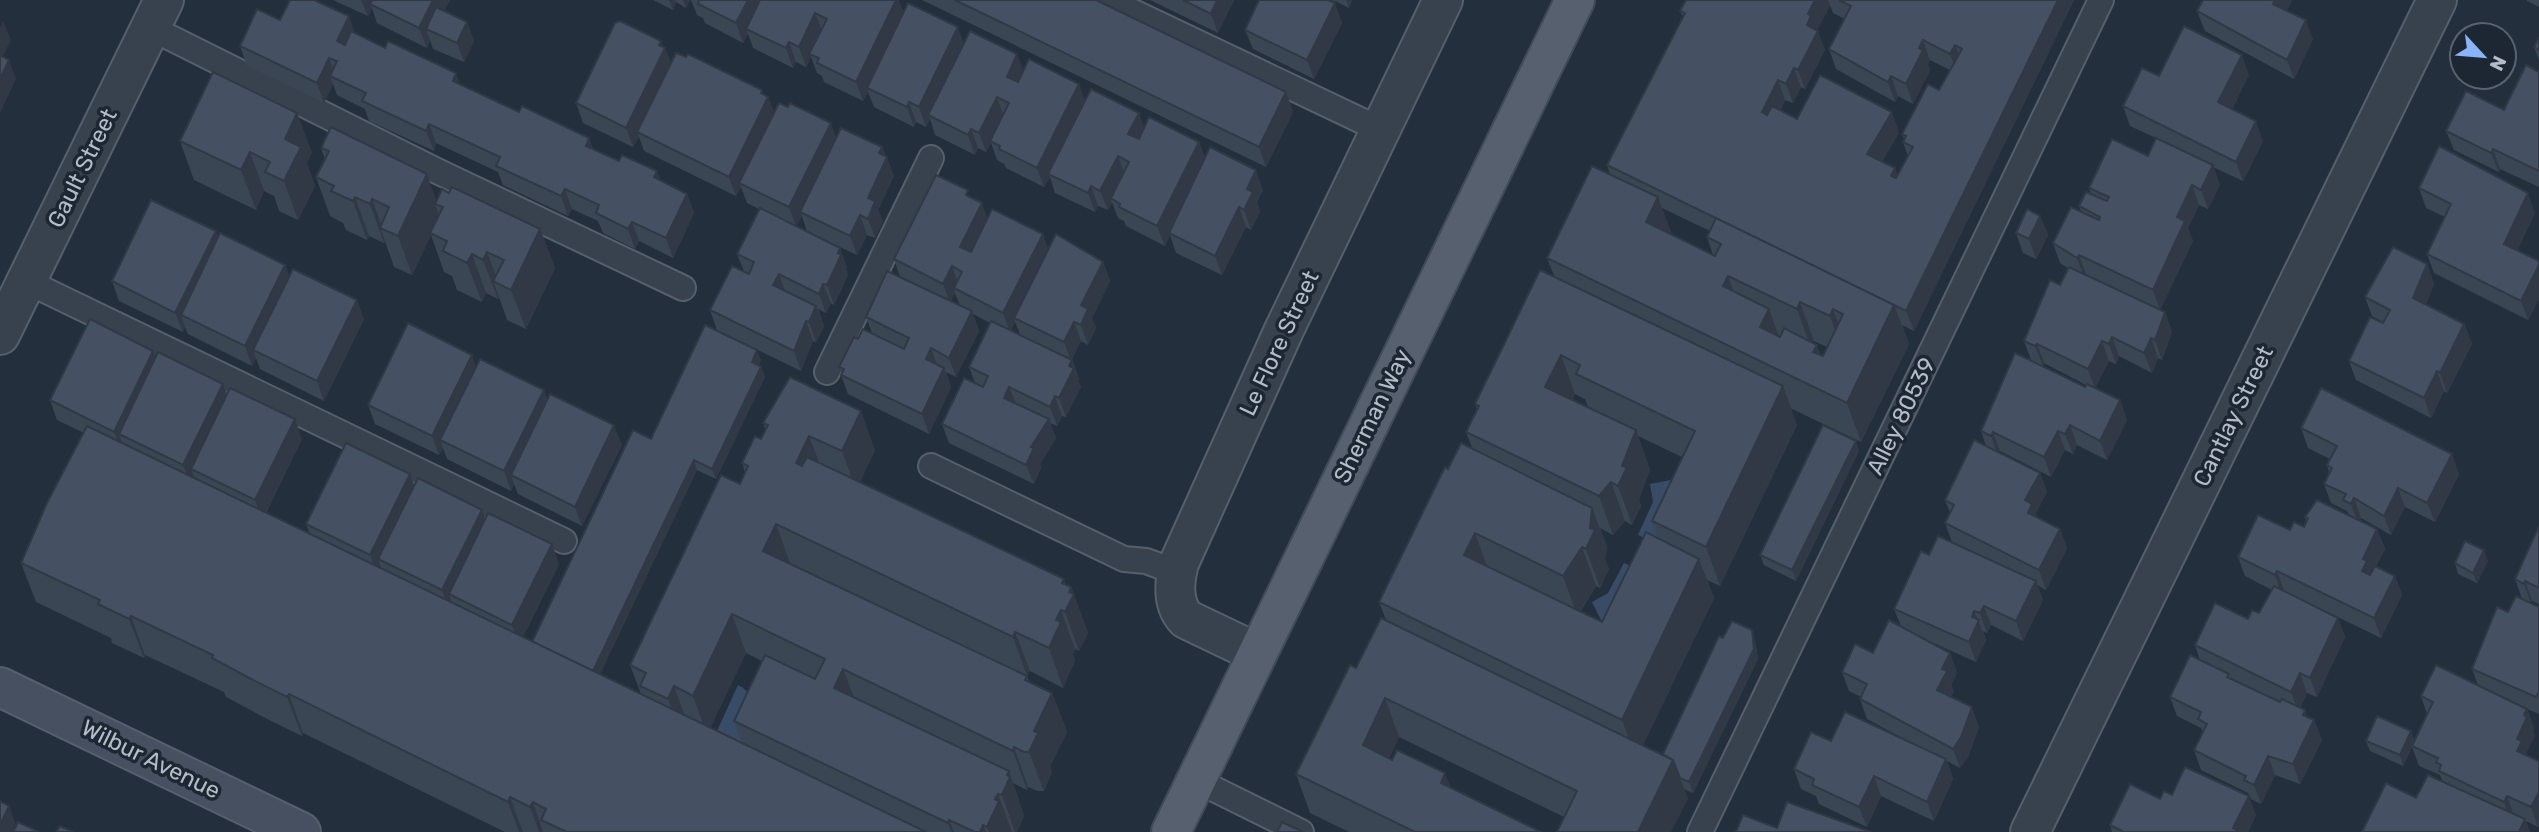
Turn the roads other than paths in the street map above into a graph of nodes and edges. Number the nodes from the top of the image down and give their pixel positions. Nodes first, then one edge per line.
1 (1108, 0) edge
2 (1443, 0) edge
3 (1575, 0) edge
4 (2101, 0) edge
5 (2437, 0) edge
6 (158, 14) edge
7 (1381, 130) junction
8 (931, 158) dead end
9 (26, 281) junction
10 (683, 288) dead end
11 (0, 335) edge
12 (827, 373) dead end
13 (932, 467) dead end
14 (564, 541) dead end
15 (1176, 572) junction
16 (1257, 653) junction
17 (0, 687) edge
18 (1196, 780) junction
19 (301, 832) edge
20 (1171, 832) edge
21 (1301, 832) edge
22 (1700, 832) edge
23 (2030, 832) edge

1 - 7 lane
2 - 7 street, Le Flore Street
3 - 16 main road, Sherman Way
4 - 22 lane, Alley 80539
5 - 23 street, Cantlay Street
6 - 9 street, Gault Street
6 - 10 lane
7 - 15 street, Le Flore Street
8 - 12 lane
9 - 11 street, Gault Street
9 - 14 lane
13 - 15 lane
15 - 16 street, Le Flore Street
16 - 18 main road, Sherman Way
17 - 19 main road, Wilbur Avenue
18 - 20 main road, Sherman Way
18 - 21 lane

